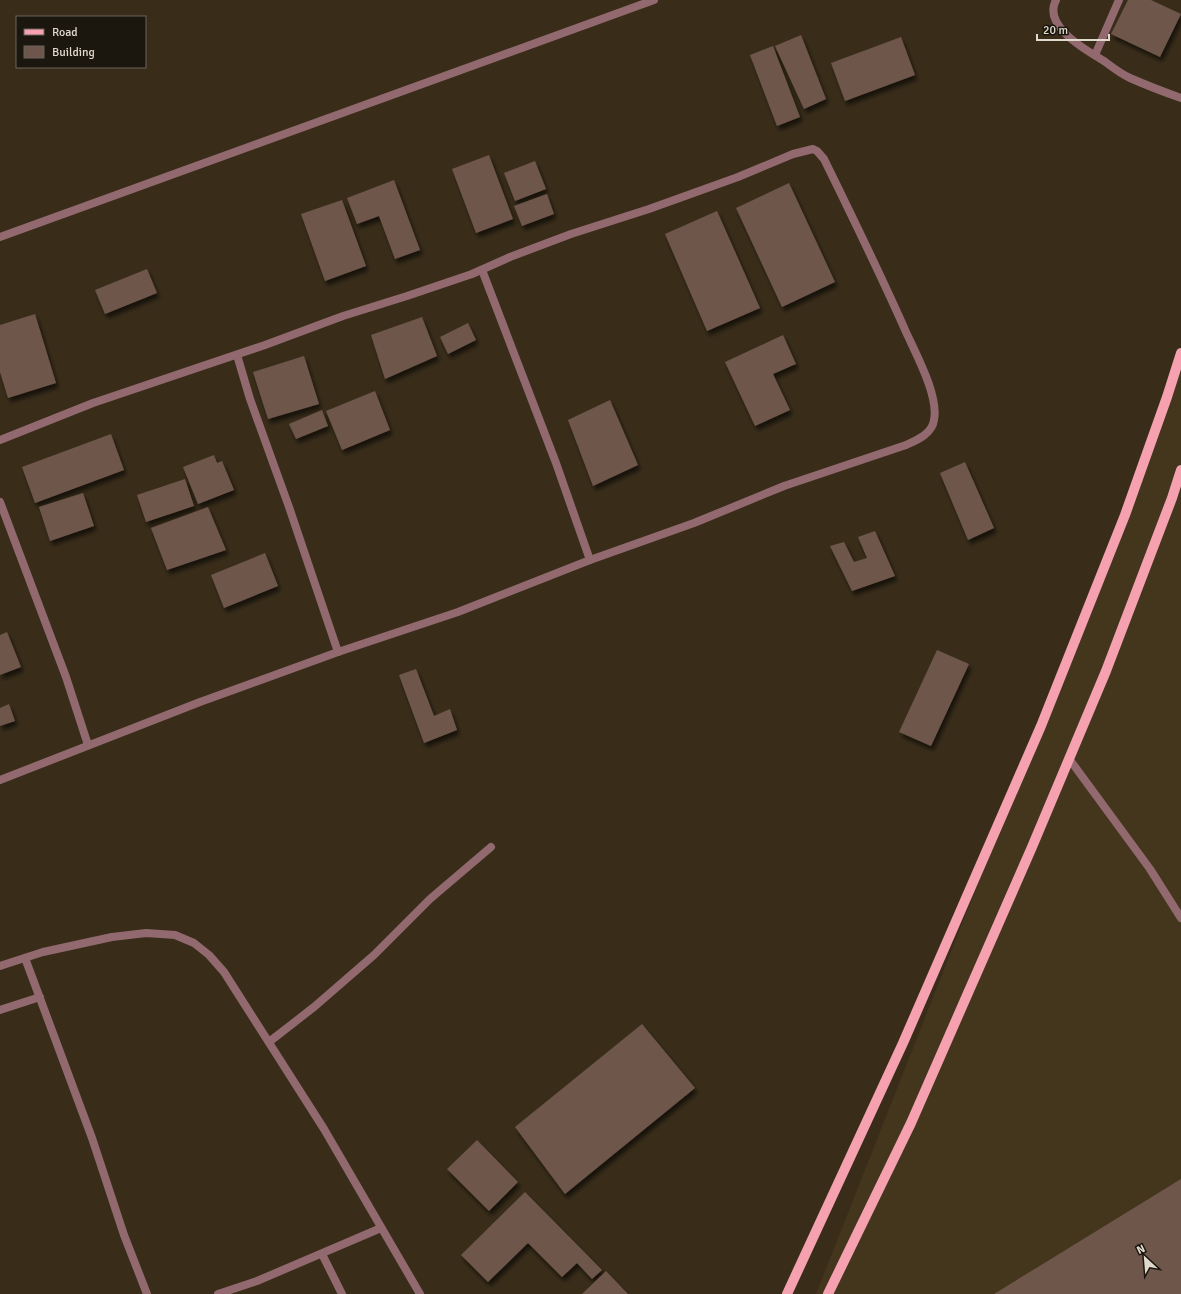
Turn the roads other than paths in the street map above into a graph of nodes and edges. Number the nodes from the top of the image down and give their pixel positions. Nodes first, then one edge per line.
1 (654, 0) edge
2 (1056, 0) edge
3 (1119, 0) edge
4 (1095, 55) junction
5 (1180, 95) edge
6 (0, 237) edge
7 (482, 270) junction
8 (1181, 353) edge
9 (237, 354) junction
10 (0, 440) edge
11 (1181, 470) edge
12 (0, 502) edge
13 (590, 560) junction
14 (338, 652) junction
15 (88, 745) junction
16 (1070, 760) junction
17 (0, 780) edge
18 (491, 847) dead end
19 (1181, 918) edge
20 (25, 958) junction
21 (0, 966) edge
22 (40, 998) junction
23 (0, 1010) edge
24 (269, 1042) junction
25 (381, 1228) junction
26 (322, 1254) junction
27 (147, 1294) edge
28 (218, 1294) edge
29 (342, 1294) edge
30 (420, 1294) edge
31 (787, 1294) edge
32 (828, 1294) edge

1 - 6 street
2 - 4 street
3 - 4 street
4 - 5 street
7 - 9 street
7 - 13 street
7 - 13 street
8 - 31 main road
9 - 10 street
9 - 14 street
11 - 16 main road
12 - 15 street
13 - 14 street
14 - 15 street
15 - 17 street
16 - 19 street
16 - 32 main road
18 - 24 street
20 - 21 street
20 - 22 street
20 - 24 street
22 - 23 street
22 - 27 street
24 - 25 street
25 - 26 street
25 - 30 street
26 - 28 street
26 - 29 street

